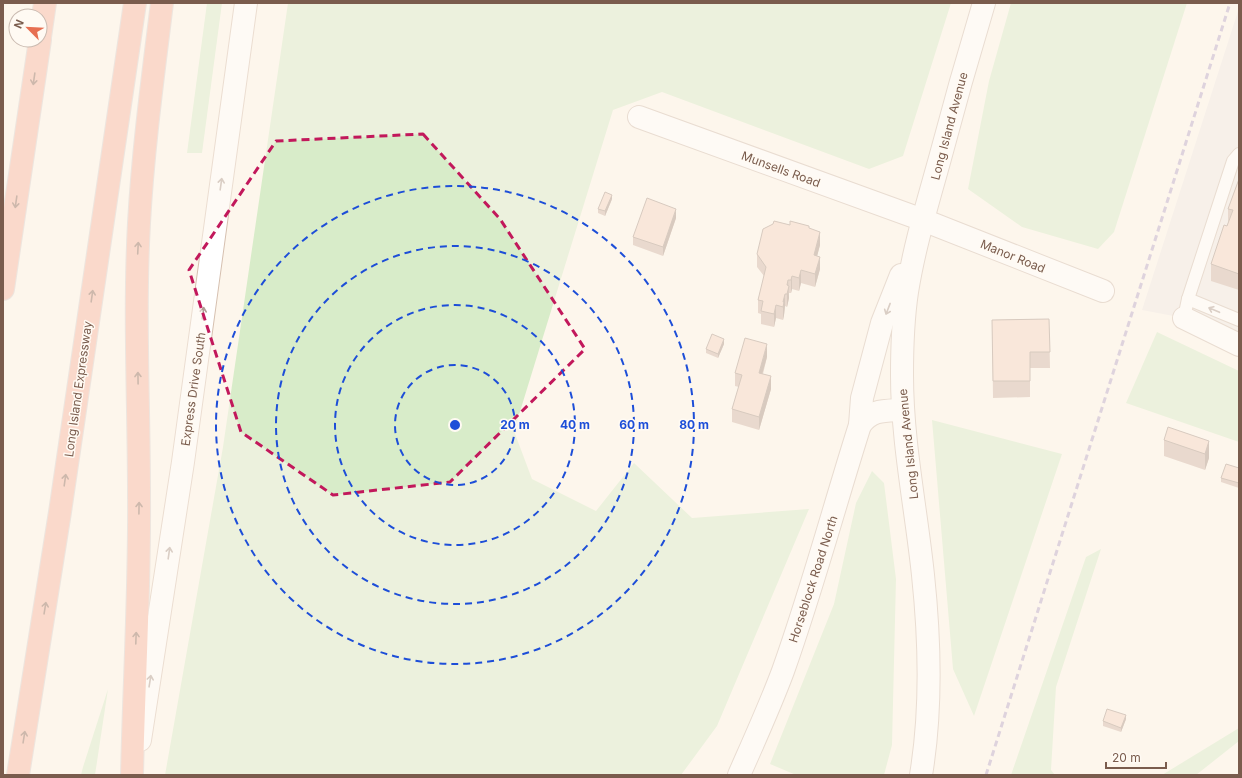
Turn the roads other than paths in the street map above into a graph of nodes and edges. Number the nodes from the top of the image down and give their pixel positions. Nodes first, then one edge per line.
1 (135, 3) edge
2 (162, 3) edge
3 (246, 3) edge
4 (984, 3) edge
5 (39, 48) edge
6 (639, 117) dead end
7 (1239, 154) edge
8 (923, 220) junction
9 (3, 289) edge
10 (1103, 291) dead end
11 (1186, 309) junction
12 (1239, 320) edge
13 (1239, 345) edge
14 (903, 410) junction
15 (860, 425) junction
16 (18, 775) edge
17 (133, 775) edge
18 (739, 775) edge
19 (922, 775) edge

16 -> 1 highway, Long Island Expressway
17 -> 2 highway
17 -> 3 street, Express Drive South
4 - 8 street, Long Island Avenue
5 -> 9 highway
6 - 8 street, Munsells Road
7 - 11 lane
8 - 10 street, Manor Road
8 - 14 street, Long Island Avenue
8 -> 15 street, Horseblock Road North
12 -> 11 lane
11 - 13 street
14 - 15 street
14 - 19 street, Long Island Avenue
15 - 18 street, Horseblock Road North

